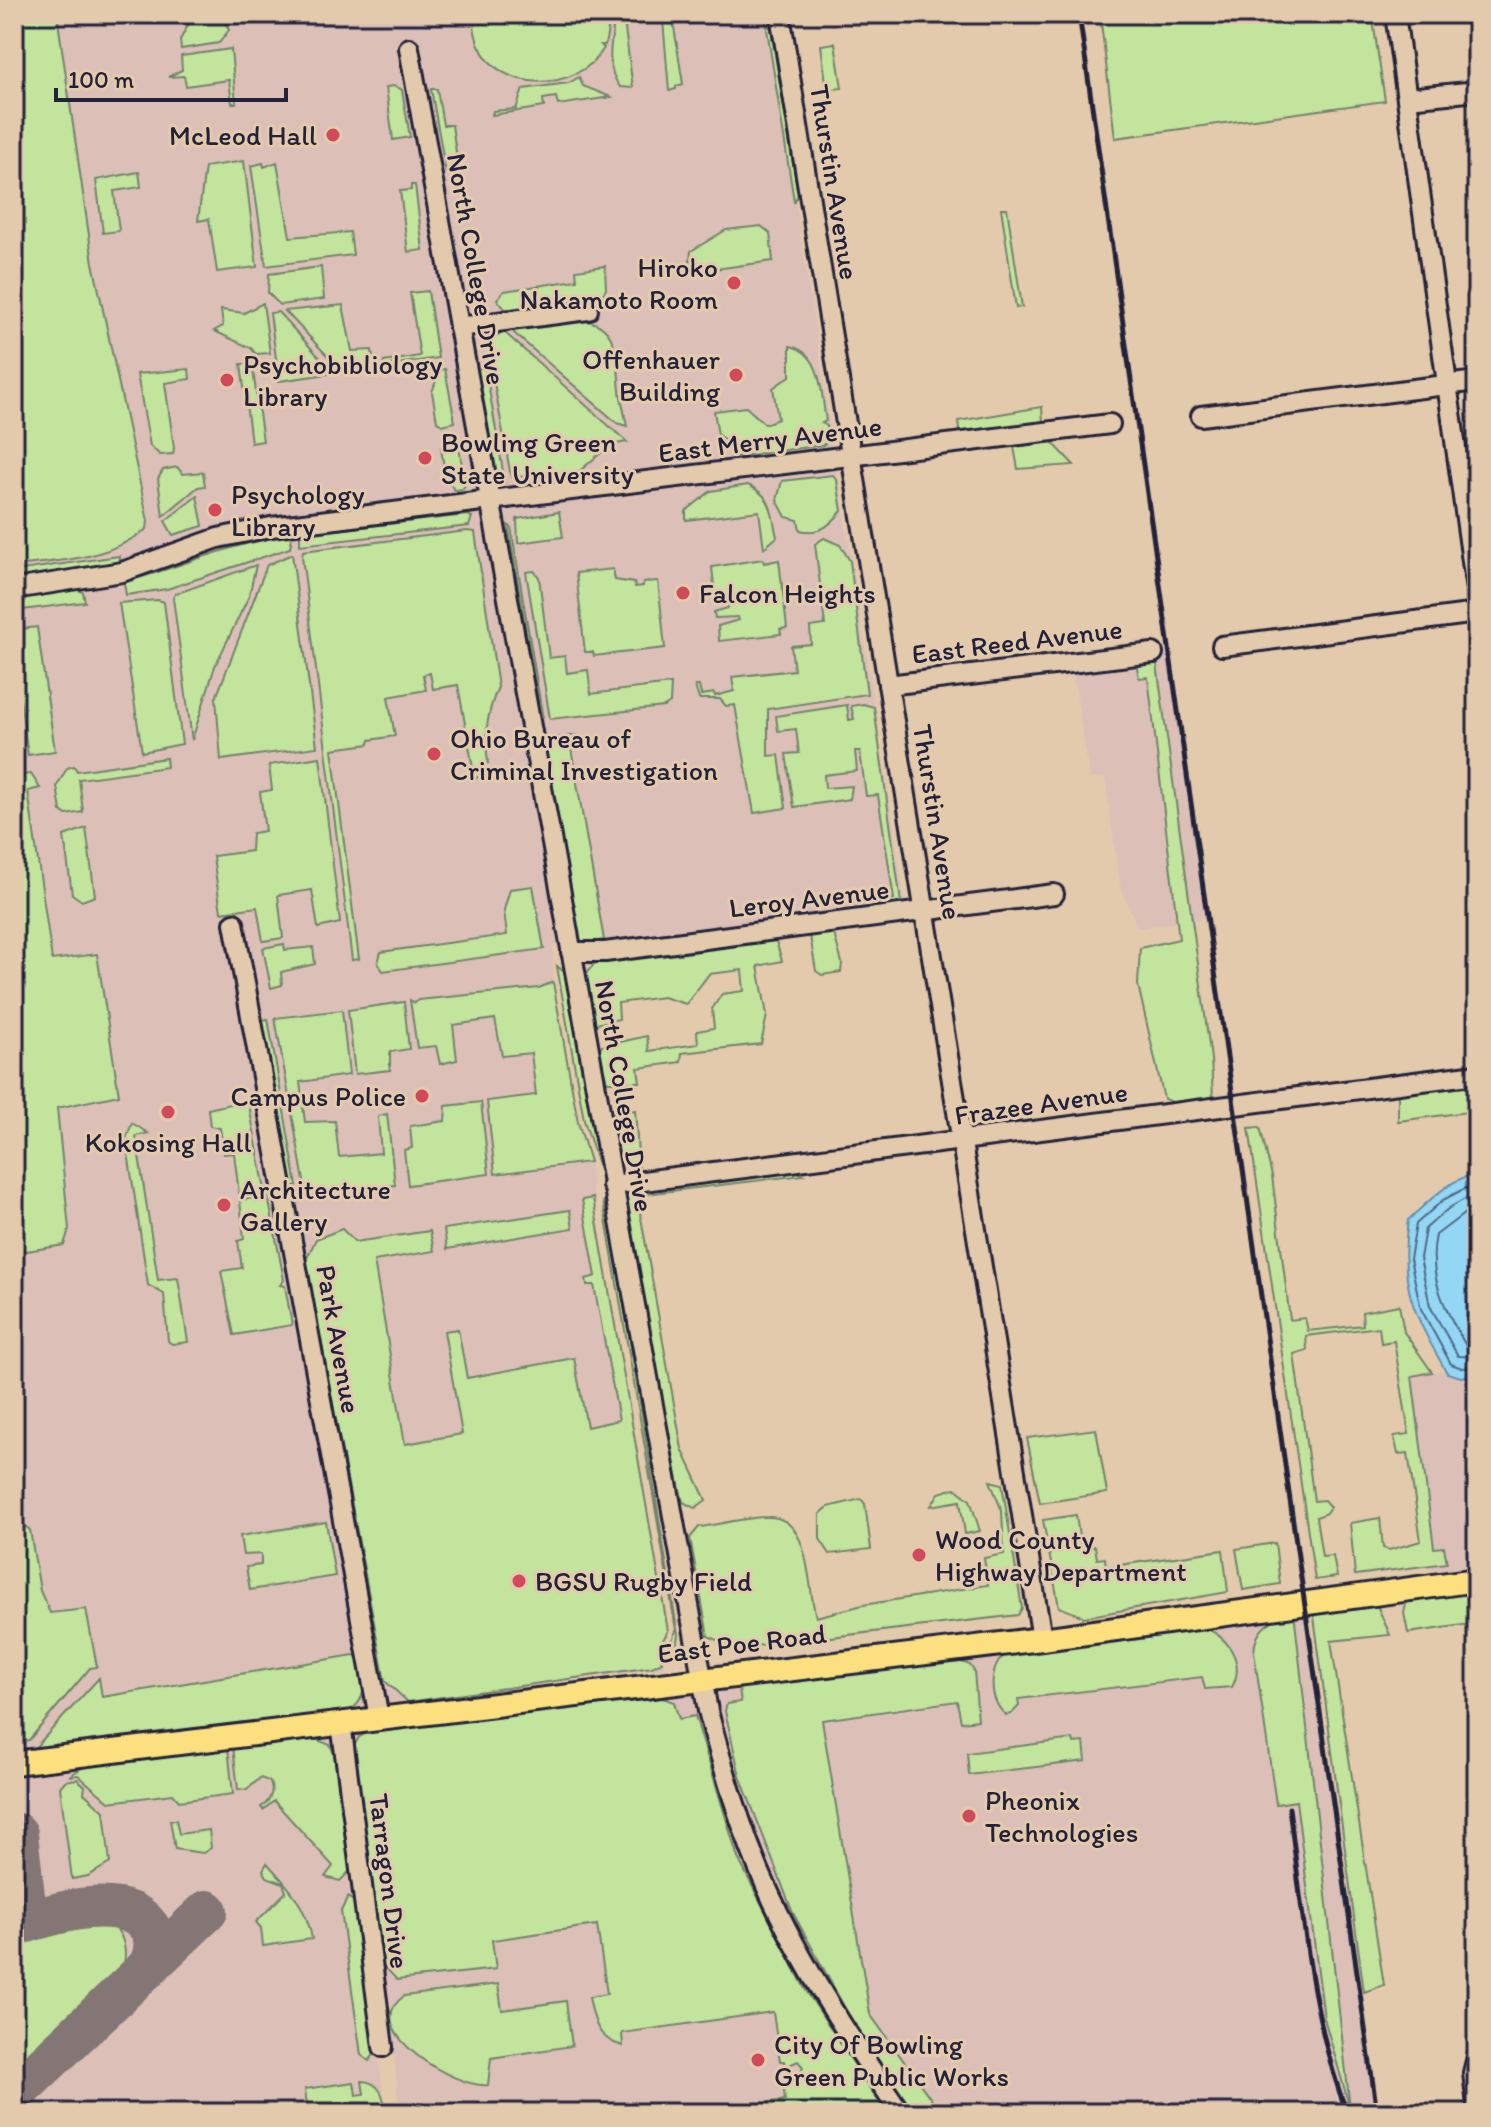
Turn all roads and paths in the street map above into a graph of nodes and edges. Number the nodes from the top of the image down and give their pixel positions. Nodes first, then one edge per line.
1 (780, 14) edge
2 (1395, 14) edge
3 (409, 48) dead end
4 (1477, 91) edge
5 (1408, 98) junction
6 (588, 310) dead end
7 (459, 327) junction
8 (1477, 381) edge
9 (1447, 385) junction
10 (1201, 416) dead end
11 (1110, 424) dead end
12 (851, 457) junction
13 (490, 502) junction
14 (14, 589) edge
15 (1477, 597) edge
16 (1477, 613) edge
17 (1222, 646) dead end
18 (1153, 653) dead end
19 (888, 685) junction
20 (1054, 894) dead end
21 (924, 911) junction
22 (234, 923) dead end
23 (571, 952) junction
24 (1477, 1074) edge
25 (961, 1142) junction
26 (612, 1185) junction
27 (1477, 1580) edge
28 (1042, 1639) junction
29 (702, 1679) junction
30 (379, 1718) junction
31 (341, 1723) junction
32 (14, 1763) edge
33 (383, 2047) dead end
34 (1477, 2057) edge
35 (1477, 2105) edge
36 (901, 2113) edge

1 - 12 street, Thurstin Avenue
2 - 5 street
3 - 7 street, North College Drive
4 - 5 street
5 - 9 street
6 - 7 street
7 - 13 street, North College Drive
8 - 9 street
9 - 10 street
9 - 15 street
11 - 12 street, East Merry Avenue
12 - 13 street, East Merry Avenue
12 - 19 street, Thurstin Avenue
13 - 14 street, East Merry Avenue
13 - 23 street, North College Drive
16 - 17 street
18 - 19 street, East Reed Avenue
19 - 21 street, Thurstin Avenue
20 - 21 street, Leroy Avenue
21 - 23 street, Leroy Avenue
21 - 25 street, Thurstin Avenue
22 - 30 street, Park Avenue
23 - 26 street, North College Drive
24 - 25 street, Frazee Avenue
25 - 26 street, Frazee Avenue
25 - 28 street, Thurstin Avenue
26 - 29 street, North College Drive
27 - 28 main road, East Poe Road
28 - 29 main road, East Poe Road
29 - 30 main road, East Poe Road
29 - 36 street, North College Drive
30 - 31 main road, East Poe Road
31 - 32 main road, East Poe Road
31 - 33 street, Tarragon Drive
34 - 35 street

